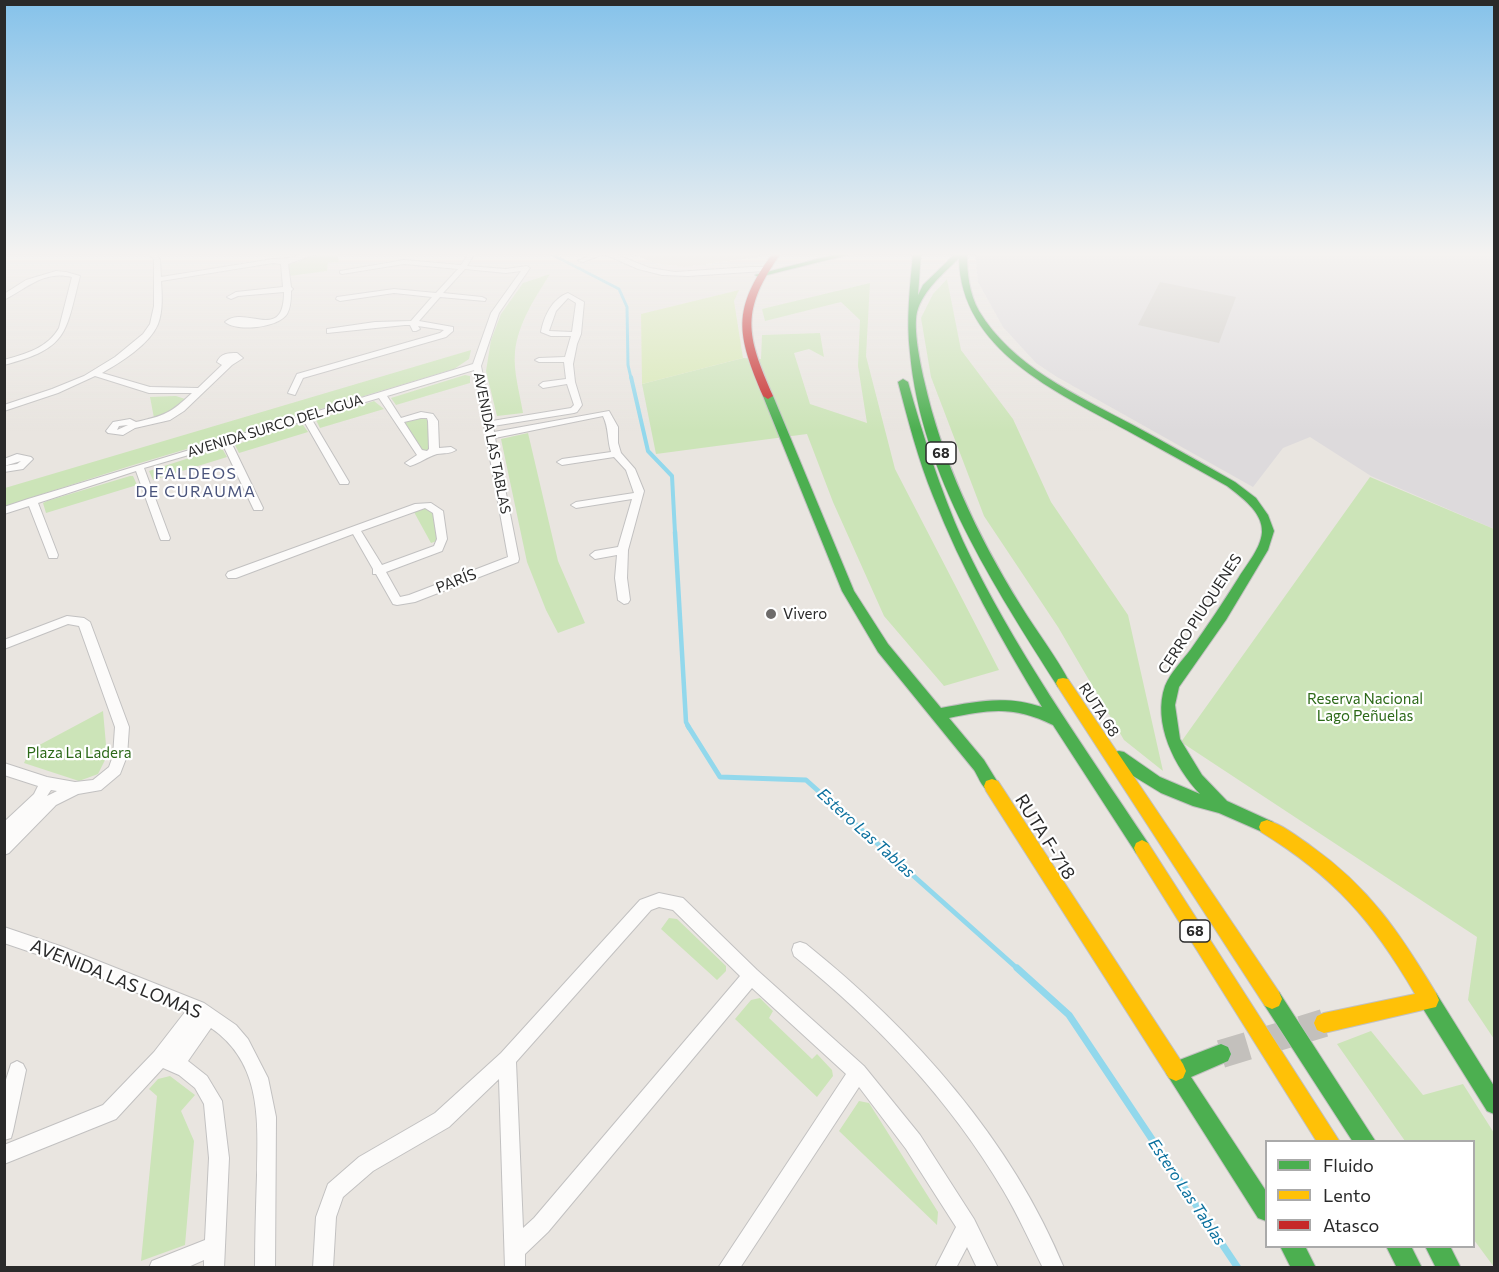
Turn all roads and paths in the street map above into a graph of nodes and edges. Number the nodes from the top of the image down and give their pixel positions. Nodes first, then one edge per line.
1 (66, 312) edge
2 (155, 312) edge
3 (285, 312) edge
4 (422, 312) edge
5 (495, 312) edge
6 (564, 312) edge
7 (568, 312) edge
8 (746, 312) edge
9 (910, 312) edge
10 (914, 312) edge
11 (978, 312) edge
12 (910, 321) junction
13 (257, 323) dead end
14 (413, 324) junction
15 (330, 331) dead end
16 (577, 334) junction
17 (422, 340) junction
18 (569, 359) junction
19 (539, 360) dead end
20 (4, 363) edge
21 (229, 363) dead end
22 (899, 364) dead end
23 (477, 366) junction
24 (97, 374) junction
25 (571, 381) junction
26 (543, 385) dead end
27 (198, 393) junction
28 (292, 393) dead end
29 (381, 394) junction
30 (4, 408) edge
31 (306, 417) junction
32 (399, 421) junction
33 (488, 424) junction
34 (132, 426) dead end
35 (490, 436) junction
36 (226, 441) junction
37 (451, 450) dead end
38 (428, 454) junction
39 (616, 454) junction
40 (562, 462) dead end
41 (4, 463) edge
42 (410, 463) dead end
43 (139, 467) junction
44 (4, 469) edge
45 (344, 482) dead end
46 (638, 495) junction
47 (32, 501) junction
48 (576, 505) dead end
49 (258, 508) dead end
50 (4, 511) edge
51 (355, 529) junction
52 (165, 538) dead end
53 (623, 549) junction
54 (53, 555) dead end
55 (595, 555) dead end
56 (514, 559) joint
57 (377, 571) junction
58 (232, 575) dead end
59 (624, 600) dead end
60 (4, 645) edge
61 (1024, 661) junction
62 (1015, 693) junction
63 (938, 715) junction
64 (1060, 721) junction
65 (1101, 743) junction
66 (4, 769) edge
67 (46, 783) junction
68 (75, 788) junction
69 (1221, 806) junction
70 (6, 840) edge
71 (4, 934) edge
72 (800, 950) dead end
73 (751, 976) junction
74 (1429, 1000) junction
75 (203, 1012) junction
76 (1324, 1023) tunnel mouth
77 (1221, 1054) tunnel mouth
78 (507, 1059) junction
79 (167, 1061) junction
80 (17, 1070) dead end
81 (858, 1072) junction
82 (1176, 1073) junction
83 (1494, 1104) edge
84 (4, 1131) edge
85 (1329, 1140) edge
86 (1365, 1140) edge
87 (4, 1155) edge
88 (1265, 1208) edge
89 (967, 1226) junction
90 (215, 1246) junction
91 (1292, 1248) edge
92 (1398, 1248) edge
93 (1438, 1248) edge
94 (514, 1259) edge
95 (159, 1268) edge
96 (214, 1268) edge
97 (266, 1268) edge
98 (323, 1268) edge
99 (729, 1268) edge
100 (945, 1268) edge
101 (987, 1268) edge
102 (1054, 1268) edge
103 (1305, 1268) edge
104 (1411, 1268) edge
105 (1450, 1268) edge

1 - 20 street
2 - 24 street
3 - 13 street
4 - 14 street
5 - 23 street, AVENIDA LAS TABLAS
6 - 16 street
7 - 16 street
8 - 63 main road, RUTA F-718
9 - 12 main road, RUTA 68 / 68
10 - 12 main road
11 - 69 main road, CERRO PIUQUENES
12 - 65 main road, RUTA 68 / 68
14 - 15 street
14 - 17 street
14 - 17 street
16 - 18 street
17 - 28 street
18 - 19 street
18 - 25 street
21 - 27 street
22 - 61 main road, 68
23 - 29 street, AVENIDA SURCO DEL AGUA
23 - 33 street, AVENIDA LAS TABLAS
24 - 27 street
24 - 30 street
25 - 26 street
25 - 33 street
27 - 34 street
29 - 31 street, AVENIDA SURCO DEL AGUA
29 - 32 street
31 - 36 street, AVENIDA SURCO DEL AGUA
31 - 45 street
32 - 38 street
32 - 38 street
33 - 35 street, AVENIDA LAS TABLAS
35 - 39 street
35 - 56 street, AVENIDA LAS TABLAS
36 - 43 street, AVENIDA SURCO DEL AGUA
36 - 49 street
37 - 38 street
38 - 42 street
39 - 40 street
39 - 46 street
41 - 44 street
43 - 47 street, AVENIDA SURCO DEL AGUA
43 - 52 street
46 - 48 street
46 - 53 street
47 - 50 street, AVENIDA SURCO DEL AGUA
47 - 54 street
51 - 57 street
51 - 57 street
51 - 58 street
53 - 55 street
53 - 59 street
56 - 57 street, PARÍS
60 - 68 street
61 - 62 main road
61 - 64 main road, 68
62 - 63 main road
62 - 64 main road
63 - 82 main road, RUTA F-718
64 - 85 main road, 68
65 - 69 main road
65 - 86 main road, RUTA 68 / 68
66 - 67 street
67 - 68 street
67 - 70 street
68 - 70 street
69 - 74 main road, CERRO PIUQUENES
71 - 75 street, AVENIDA LAS LOMAS
72 - 102 street
73 - 78 street
73 - 81 street
73 - 94 street
74 - 76 main road
74 - 83 main road, CERRO PIUQUENES
75 - 79 street
75 - 97 street, AVENIDA LAS LOMAS
77 - 82 main road
78 - 94 street
78 - 98 street
79 - 87 street
79 - 90 street
80 - 84 street
81 - 89 street
81 - 99 street
82 - 88 main road, RUTA F-718
89 - 100 street
89 - 101 street
90 - 95 street
90 - 96 street
91 - 103 main road
92 - 104 main road
93 - 105 main road

